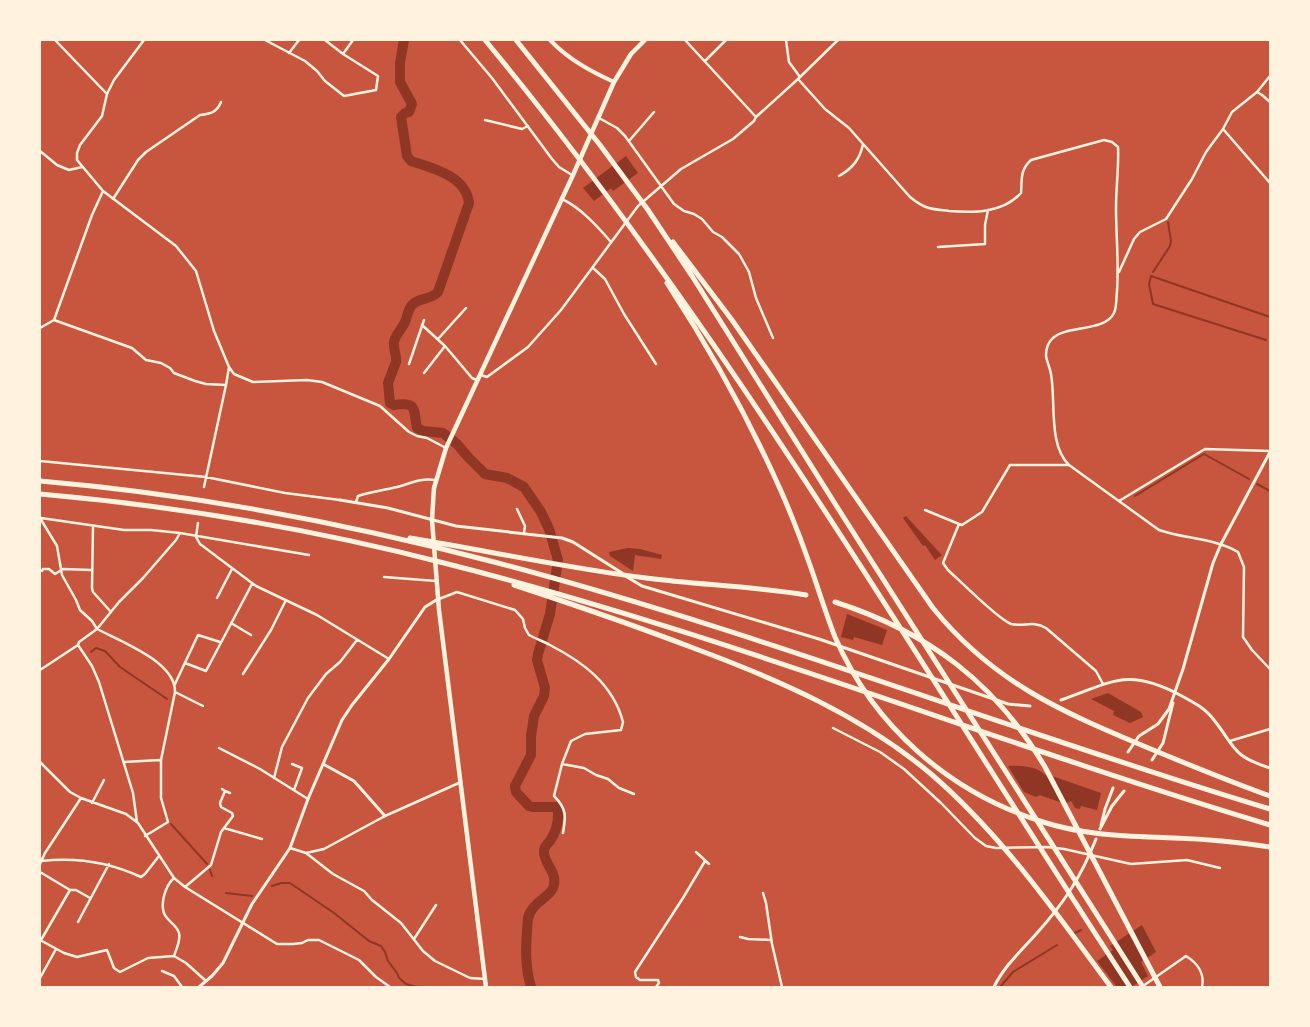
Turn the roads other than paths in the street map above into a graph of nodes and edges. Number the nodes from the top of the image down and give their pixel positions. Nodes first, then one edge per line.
1 (55, 40) edge
2 (144, 40) edge
3 (265, 40) edge
4 (299, 40) edge
5 (325, 40) edge
6 (353, 40) edge
7 (460, 40) edge
8 (485, 40) edge
9 (516, 40) edge
10 (550, 40) edge
11 (645, 40) edge
12 (685, 40) edge
13 (726, 40) edge
14 (786, 40) edge
15 (838, 40) edge
16 (289, 53) junction
17 (343, 54) junction
18 (705, 61) junction
19 (1270, 76) edge
20 (799, 78) junction
21 (614, 82) junction
22 (1257, 92) junction
23 (106, 94) junction
24 (221, 102) dead end
25 (1270, 102) edge
26 (654, 112) dead end
27 (651, 116) junction
28 (756, 116) junction
29 (599, 118) junction
30 (655, 119) dead end
31 (485, 120) dead end
32 (528, 126) junction
33 (1223, 129) junction
34 (629, 141) junction
35 (864, 144) junction
36 (40, 151) edge
37 (82, 167) junction
38 (573, 175) junction
39 (839, 176) dead end
40 (1270, 183) edge
41 (661, 186) junction
42 (103, 191) junction
43 (113, 199) junction
44 (562, 199) junction
45 (988, 210) junction
46 (665, 234) junction
47 (611, 242) junction
48 (938, 246) dead end
49 (645, 248) junction
50 (593, 268) junction
51 (1118, 273) junction
52 (466, 308) dead end
53 (54, 320) junction
54 (424, 320) dead end
55 (422, 325) junction
56 (40, 328) edge
57 (772, 338) dead end
58 (438, 339) junction
59 (445, 346) junction
60 (409, 364) dead end
61 (656, 364) dead end
62 (229, 367) junction
63 (424, 373) dead end
64 (480, 375) junction
65 (478, 381) junction
66 (226, 385) junction
67 (447, 447) junction
68 (1270, 452) edge
69 (40, 461) edge
70 (1068, 465) junction
71 (206, 477) junction
72 (40, 480) edge
73 (435, 480) junction
74 (204, 487) dead end
75 (40, 494) edge
76 (340, 500) joint
77 (1119, 501) junction
78 (356, 502) junction
79 (517, 509) dead end
80 (925, 510) dead end
81 (40, 518) edge
82 (432, 520) junction
83 (198, 523) dead end
84 (959, 524) junction
85 (93, 526) junction
86 (180, 533) junction
87 (524, 534) junction
88 (196, 537) junction
89 (1221, 544) junction
90 (444, 547) junction
91 (308, 555) dead end
92 (232, 569) junction
93 (60, 570) junction
94 (91, 570) junction
95 (41, 572) edge
96 (384, 577) dead end
97 (436, 581) junction
98 (252, 583) junction
99 (806, 595) dead end
100 (217, 598) dead end
101 (438, 599) junction
102 (286, 600) junction
103 (568, 600) junction
104 (835, 602) dead end
105 (111, 612) junction
106 (231, 623) junction
107 (98, 629) junction
108 (194, 633) dead end
109 (198, 635) junction
110 (251, 635) dead end
111 (259, 640) dead end
112 (357, 640) junction
113 (221, 642) junction
114 (264, 643) junction
115 (78, 645) junction
116 (389, 659) junction
117 (185, 663) junction
118 (1270, 669) edge
119 (40, 670) edge
120 (243, 674) dead end
121 (175, 684) junction
122 (1104, 684) junction
123 (175, 692) junction
124 (1176, 693) junction
125 (1061, 700) dead end
126 (202, 706) dead end
127 (1030, 706) dead end
128 (833, 728) dead end
129 (1270, 729) edge
130 (1228, 741) junction
131 (219, 748) dead end
132 (1128, 752) dead end
133 (161, 760) junction
134 (1152, 760) dead end
135 (40, 762) edge
136 (124, 762) junction
137 (292, 764) dead end
138 (323, 764) junction
139 (562, 764) junction
140 (1270, 768) edge
141 (274, 778) junction
142 (104, 780) dead end
143 (460, 782) junction
144 (1113, 788) dead end
145 (222, 789) dead end
146 (294, 790) junction
147 (225, 791) junction
148 (1124, 791) dead end
149 (230, 794) dead end
150 (634, 794) dead end
151 (1270, 796) edge
152 (81, 798) junction
153 (308, 799) junction
154 (92, 803) junction
155 (1270, 809) edge
156 (385, 816) junction
157 (138, 823) junction
158 (1270, 825) edge
159 (224, 828) junction
160 (254, 833) dead end
161 (563, 833) dead end
162 (145, 836) junction
163 (252, 837) junction
164 (262, 839) dead end
165 (1096, 839) dead end
166 (1270, 846) edge
167 (290, 848) junction
168 (696, 852) dead end
169 (306, 853) junction
170 (1090, 855) junction
171 (159, 856) junction
172 (705, 861) junction
173 (41, 863) edge
174 (109, 864) junction
175 (709, 864) dead end
176 (1220, 868) dead end
177 (40, 872) edge
178 (174, 878) junction
179 (185, 887) junction
180 (70, 890) junction
181 (763, 893) dead end
182 (90, 898) junction
183 (436, 905) dead end
184 (78, 922) dead end
185 (242, 922) junction
186 (740, 937) dead end
187 (40, 940) edge
188 (413, 940) junction
189 (772, 940) junction
190 (56, 949) junction
191 (174, 956) junction
192 (162, 970) dead end
193 (40, 978) edge
194 (485, 979) junction
195 (206, 981) junction
196 (202, 986) edge
197 (182, 987) edge
198 (390, 987) edge
199 (486, 987) edge
200 (656, 987) edge
201 (782, 987) edge
202 (994, 987) edge
203 (1111, 987) edge
204 (1130, 987) edge
205 (1142, 987) edge
206 (1160, 987) edge
207 (1202, 987) edge

1 - 23 street
2 - 23 street
3 - 16 street
4 - 16 street
5 - 17 street
6 - 17 street
7 - 32 street
8 - 49 highway
9 - 46 highway
10 - 21 main road
11 - 21 main road
12 - 18 street
13 - 18 street
14 - 20 street
15 - 20 street
16 - 17 street
18 - 28 street
19 - 22 street
20 - 28 street
20 - 35 street
21 - 29 main road
22 - 25 street
22 - 33 street
23 - 37 street
24 - 43 street
26 - 27 street
27 - 30 street
27 - 34 street
28 - 41 street
29 - 34 street
29 - 38 main road
31 - 32 street
32 - 38 street
33 - 40 street
33 - 51 street
34 - 41 street
35 - 39 street
35 - 45 street
36 - 37 street
37 - 42 street
38 - 44 main road
41 - 47 street
41 - 57 street
42 - 43 street
42 - 53 street
43 - 62 street
44 - 47 street
44 - 64 main road
45 - 48 street
45 - 51 street
46 - 151 highway
46 - 205 highway
47 - 50 street
49 - 166 highway
49 - 204 highway
50 - 61 street
50 - 64 street
51 - 70 street
52 - 58 street
53 - 56 street
53 - 66 street
54 - 55 street
55 - 58 street
55 - 60 street
58 - 59 street
59 - 63 street
59 - 65 street
62 - 66 street
62 - 67 street
64 - 65 main road
65 - 67 main road
66 - 71 street
67 - 73 main road
68 - 77 street
68 - 89 street
69 - 71 street
70 - 77 street
70 - 84 street
71 - 74 street
71 - 76 street
72 - 90 highway
73 - 78 street
73 - 82 main road
75 - 103 highway
76 - 78 street
77 - 89 street
78 - 82 street
79 - 87 street
80 - 84 street
81 - 85 street
81 - 93 street
82 - 87 street
82 - 97 main road
83 - 88 street
84 - 122 street
85 - 86 street
85 - 94 street
86 - 88 street
86 - 105 street
87 - 127 street
88 - 91 street
88 - 92 street
89 - 118 street
89 - 124 street
90 - 99 highway
90 - 155 highway
92 - 98 street
92 - 100 street
93 - 94 street
93 - 95 street
93 - 107 street
94 - 105 street
96 - 97 street
97 - 101 main road
98 - 102 street
98 - 106 street
101 - 116 street
101 - 139 street
101 - 143 main road
102 - 112 street
102 - 114 street
103 - 158 highway
103 - 203 highway
104 - 206 highway
105 - 107 street
106 - 110 street
106 - 113 street
107 - 115 street
107 - 121 street
108 - 109 street
109 - 113 street
109 - 117 street
111 - 114 street
112 - 116 street
112 - 141 street
113 - 117 street
114 - 120 street
115 - 119 street
115 - 136 street
116 - 138 street
117 - 121 street
121 - 123 street
122 - 124 street
122 - 125 street
123 - 126 street
123 - 133 street
124 - 130 street
124 - 132 street
124 - 134 street
128 - 170 street
129 - 130 street
130 - 140 street
131 - 141 street
133 - 136 street
133 - 162 street
135 - 152 street
136 - 157 street
137 - 146 street
138 - 153 street
138 - 156 street
139 - 150 street
139 - 161 street
141 - 146 street
142 - 154 street
143 - 156 street
143 - 194 main road
144 - 148 street
145 - 147 street
146 - 153 street
147 - 149 street
147 - 159 street
152 - 154 street
152 - 173 street
153 - 167 street
154 - 157 street
156 - 169 street
157 - 162 street
159 - 163 street
159 - 179 street
160 - 163 street
162 - 171 street
163 - 164 street
165 - 170 street
167 - 169 street
167 - 185 street
168 - 172 street
169 - 188 street
170 - 176 street
170 - 202 street
171 - 174 street
171 - 178 street
172 - 175 street
172 - 200 street
173 - 174 street
174 - 182 street
177 - 180 street
178 - 179 street
178 - 191 street
179 - 185 street
180 - 182 street
180 - 187 street
181 - 189 street
182 - 184 street
183 - 188 street
185 - 195 street
185 - 198 street
186 - 189 street
187 - 190 street
188 - 194 street
189 - 201 street
190 - 191 street
190 - 193 street
191 - 195 street
192 - 197 street
194 - 199 main road
195 - 196 street
205 - 207 street

